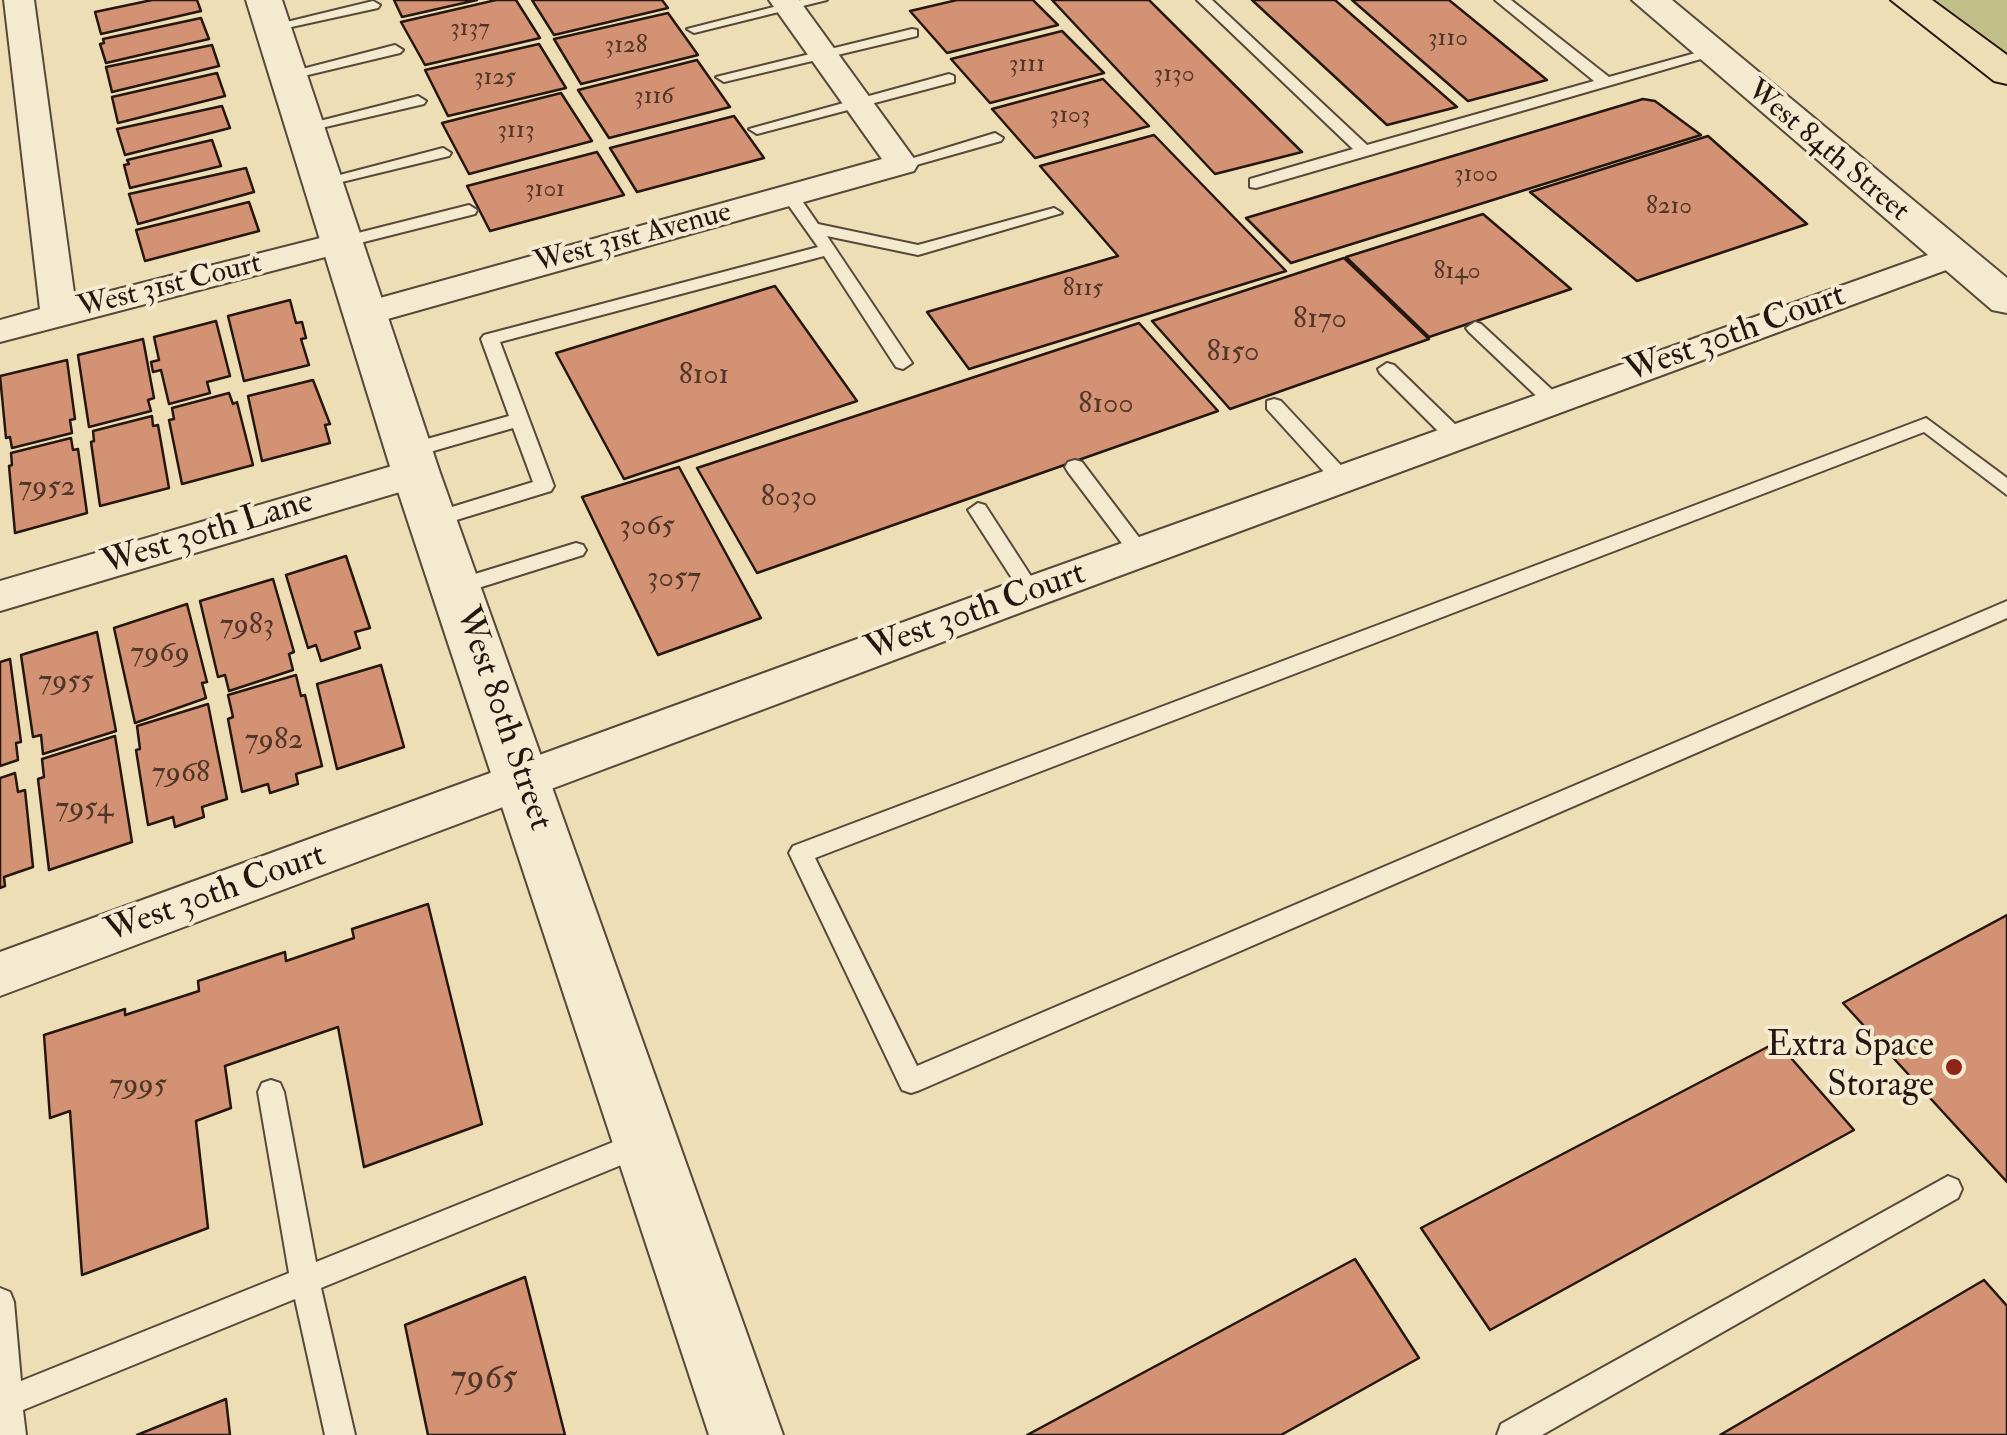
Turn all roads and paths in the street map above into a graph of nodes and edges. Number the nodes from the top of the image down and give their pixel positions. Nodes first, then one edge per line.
1 (19, 0) edge
2 (820, 0) edge
3 (1204, 0) edge
4 (1502, 0) edge
5 (1650, 0) edge
6 (1909, 0) edge
7 (786, 4) edge
8 (373, 5) dead end
9 (694, 30) dead end
10 (912, 33) dead end
11 (275, 34) edge
12 (395, 50) dead end
13 (822, 54) junction
14 (1710, 54) junction
15 (2007, 73) edge
16 (724, 77) dead end
17 (948, 79) dead end
18 (1606, 84) junction
19 (418, 101) dead end
20 (858, 103) junction
21 (304, 128) junction
22 (757, 129) dead end
23 (995, 138) dead end
24 (1364, 151) junction
25 (442, 153) dead end
26 (902, 164) junction
27 (322, 182) junction
28 (1256, 183) dead end
29 (790, 196) junction
30 (469, 210) dead end
31 (1054, 214) dead end
32 (813, 228) junction
33 (340, 243) junction
34 (828, 250) junction
35 (1953, 256) junction
36 (2007, 300) edge
37 (364, 314) junction
38 (60, 316) junction
39 (1475, 328) dead end
40 (0, 331) edge
41 (903, 363) dead end
42 (1387, 368) dead end
43 (1555, 403) junction
44 (1274, 405) dead end
45 (519, 420) junction
46 (1456, 438) junction
47 (1075, 468) dead end
48 (1342, 479) junction
49 (419, 481) junction
50 (2007, 488) edge
51 (978, 510) dead end
52 (576, 550) dead end
53 (1140, 553) junction
54 (456, 587) junction
55 (1031, 592) junction
56 (0, 596) edge
57 (2007, 610) edge
58 (524, 782) junction
59 (0, 974) edge
60 (271, 1092) dead end
61 (646, 1141) junction
62 (1948, 1189) dead end
63 (305, 1281) junction
64 (0, 1302) edge
65 (8, 1402) junction
66 (10, 1435) edge
67 (340, 1435) edge
68 (746, 1435) edge
69 (1512, 1435) edge

1 - 38 street
2 - 7 lane
3 - 24 lane
4 - 18 lane
5 - 14 street, West 84th Street
6 - 15 highway
7 - 9 lane
7 - 13 street
8 - 11 lane
10 - 13 lane
11 - 12 lane
11 - 21 street, West 80th Street
13 - 16 lane
13 - 20 street
14 - 18 lane
14 - 35 street, West 84th Street
17 - 20 lane
18 - 24 lane
19 - 21 lane
20 - 22 lane
20 - 26 street
21 - 27 street, West 80th Street
23 - 26 lane
24 - 28 lane
25 - 27 lane
26 - 29 street, West 31st Avenue
27 - 33 street, West 80th Street
29 - 32 lane
29 - 37 street, West 31st Avenue
30 - 33 lane
31 - 32 lane
32 - 34 lane
33 - 37 street, West 80th Street
33 - 38 street, West 31st Court
34 - 41 lane
34 - 45 lane
35 - 36 street, West 84th Street
35 - 43 street, West 30th Court
37 - 49 street, West 80th Street
38 - 40 street, West 31st Court
39 - 43 lane
42 - 46 lane
43 - 46 street, West 30th Court
44 - 48 lane
45 - 49 lane
45 - 49 lane
46 - 48 street, West 30th Court
47 - 53 lane
48 - 53 street, West 30th Court
49 - 54 street, West 80th Street
49 - 56 street, West 30th Lane
50 - 57 lane
51 - 55 lane
52 - 54 lane
53 - 55 street, West 30th Court
54 - 58 street, West 80th Street
55 - 58 street, West 30th Court
58 - 59 street, West 30th Court
58 - 61 street, West 80th Street
60 - 63 lane
61 - 63 lane
61 - 68 street, West 80th Street
62 - 69 lane
63 - 65 lane
63 - 67 lane
64 - 65 lane
65 - 66 lane

